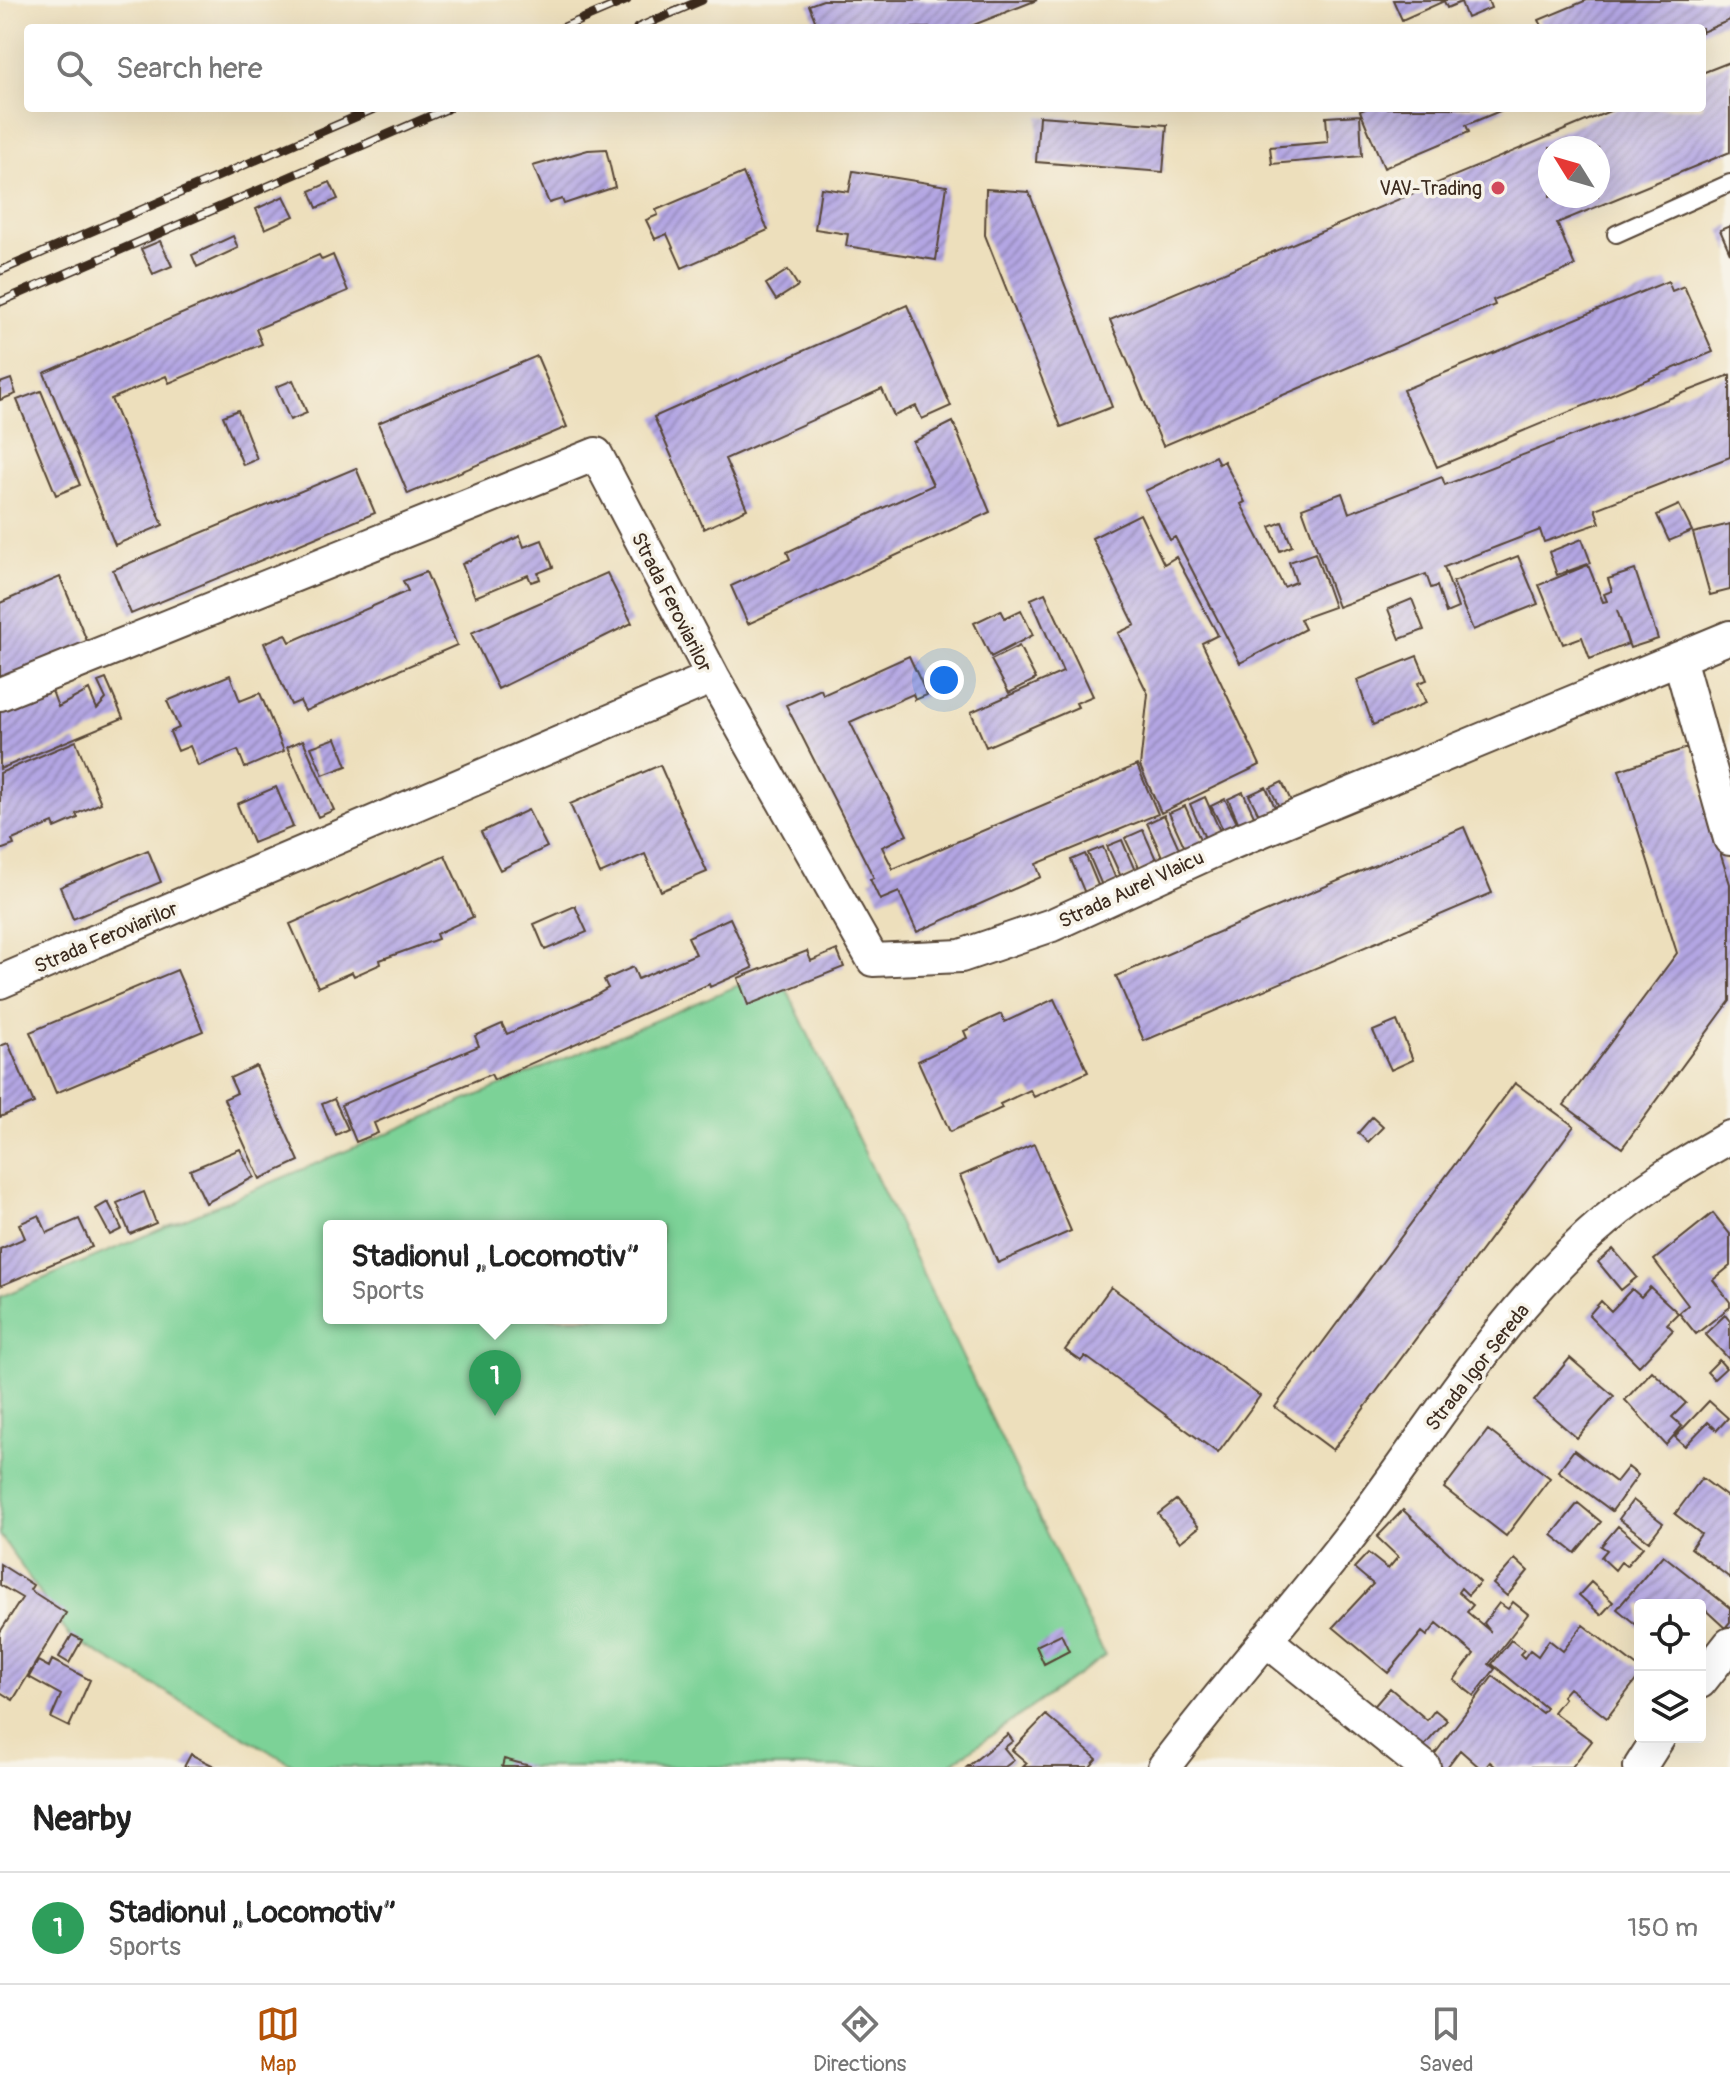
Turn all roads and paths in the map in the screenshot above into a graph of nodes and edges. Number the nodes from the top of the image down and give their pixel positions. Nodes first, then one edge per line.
1 (1730, 183) edge
2 (1616, 234) dead end
3 (1730, 637) edge
4 (1679, 658) junction
5 (713, 677) junction
6 (0, 694) edge
7 (1730, 839) edge
8 (0, 982) edge
9 (1730, 1137) edge
10 (1266, 1640) junction
11 (1730, 1644) edge
12 (1706, 1674) edge
13 (1655, 1743) edge
14 (1164, 1767) edge
15 (1424, 1767) edge
16 (1640, 1767) edge

1 - 2 lane
3 - 4 street, Strada Aurel Vlaicu
4 - 5 street, Strada Aurel Vlaicu
4 - 7 street
5 - 6 street, Strada Feroviarilor
5 - 8 street, Strada Feroviarilor
9 - 10 street, Strada Igor Sereda
10 - 14 street, Strada Igor Sereda
10 - 15 street
11 - 12 street
13 - 16 street

